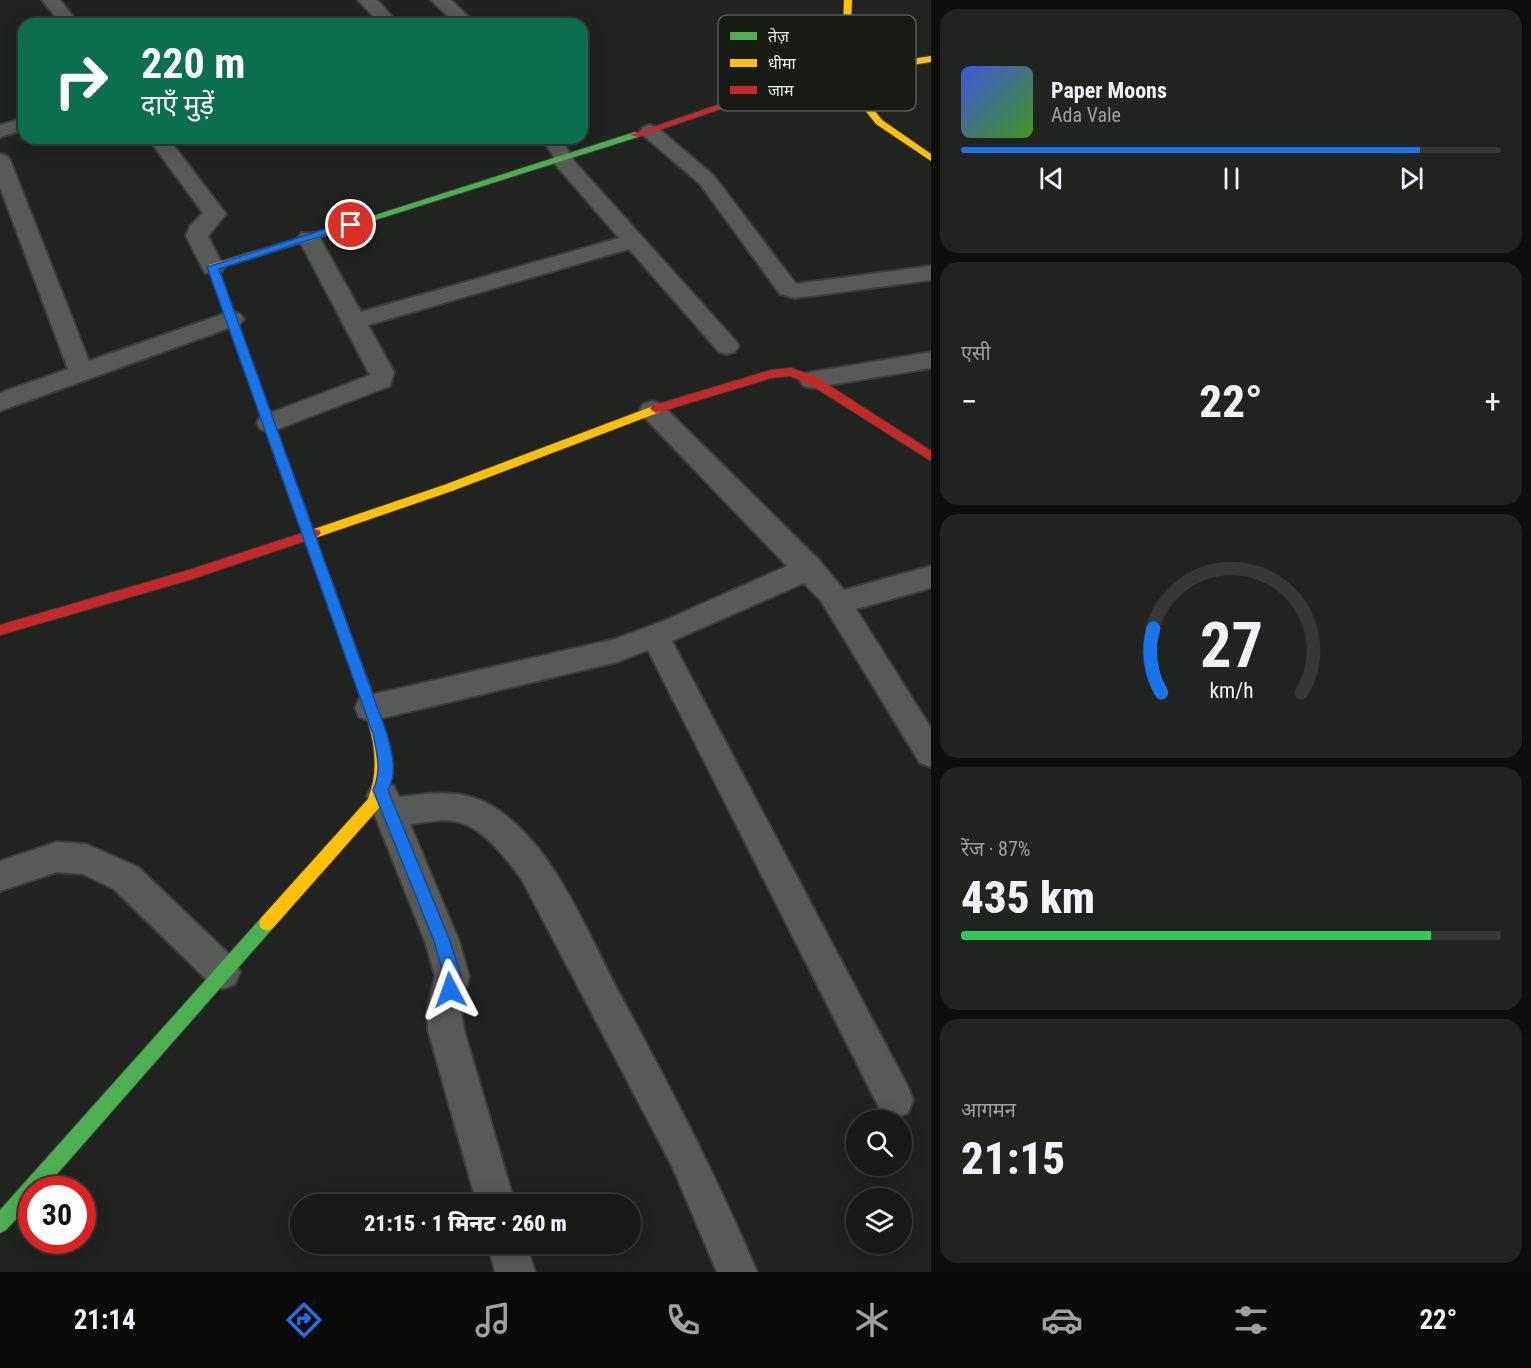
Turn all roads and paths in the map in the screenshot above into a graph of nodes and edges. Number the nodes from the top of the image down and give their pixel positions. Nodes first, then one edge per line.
1 (51, 0) edge
2 (367, 0) edge
3 (440, 0) edge
4 (848, 0) edge
5 (847, 15) edge
6 (65, 18) edge
7 (384, 18) edge
8 (460, 18) edge
9 (931, 59) edge
10 (916, 61) edge
11 (718, 108) edge
12 (870, 111) edge
13 (18, 126) edge
14 (0, 131) edge
15 (650, 131) junction
16 (162, 144) edge
17 (554, 144) edge
18 (931, 158) edge
19 (563, 159) junction
20 (0, 160) edge
21 (309, 238) junction
22 (634, 241) junction
23 (213, 268) junction
24 (931, 273) edge
25 (232, 319) junction
26 (355, 321) junction
27 (727, 346) dead end
28 (931, 360) edge
29 (82, 373) junction
30 (812, 380) junction
31 (0, 402) edge
32 (652, 410) junction
33 (269, 423) junction
34 (931, 457) edge
35 (310, 535) junction
36 (809, 568) junction
37 (931, 578) edge
38 (837, 603) junction
39 (0, 630) edge
40 (655, 636) junction
41 (370, 708) junction
42 (931, 754) edge
43 (384, 801) junction
44 (0, 876) edge
45 (223, 972) junction
46 (895, 1100) dead end
47 (493, 1194) edge
48 (0, 1224) edge
49 (510, 1254) edge
50 (515, 1272) edge
51 (737, 1272) edge

1 - 6 street
2 - 7 street
3 - 8 street
4 - 5 street
9 - 10 street
11 - 15 street
12 - 18 street
13 - 14 street
15 - 19 street
15 - 24 street
16 - 23 street
17 - 19 street
19 - 21 street
19 - 22 street
20 - 29 street
21 - 23 street
21 - 26 street
22 - 26 street
22 - 27 street
23 - 25 street
25 - 29 street
25 - 33 street
26 - 33 street
28 - 30 street
29 - 31 street
30 - 32 street
30 - 34 street
32 - 35 street
32 - 36 street
33 - 35 street
35 - 39 street
35 - 41 street
36 - 38 street
36 - 40 street
37 - 38 street
38 - 42 street
40 - 41 street
40 - 46 street
41 - 43 street
43 - 45 street
43 - 47 street
43 - 51 street
44 - 45 street
45 - 48 street
49 - 50 street

